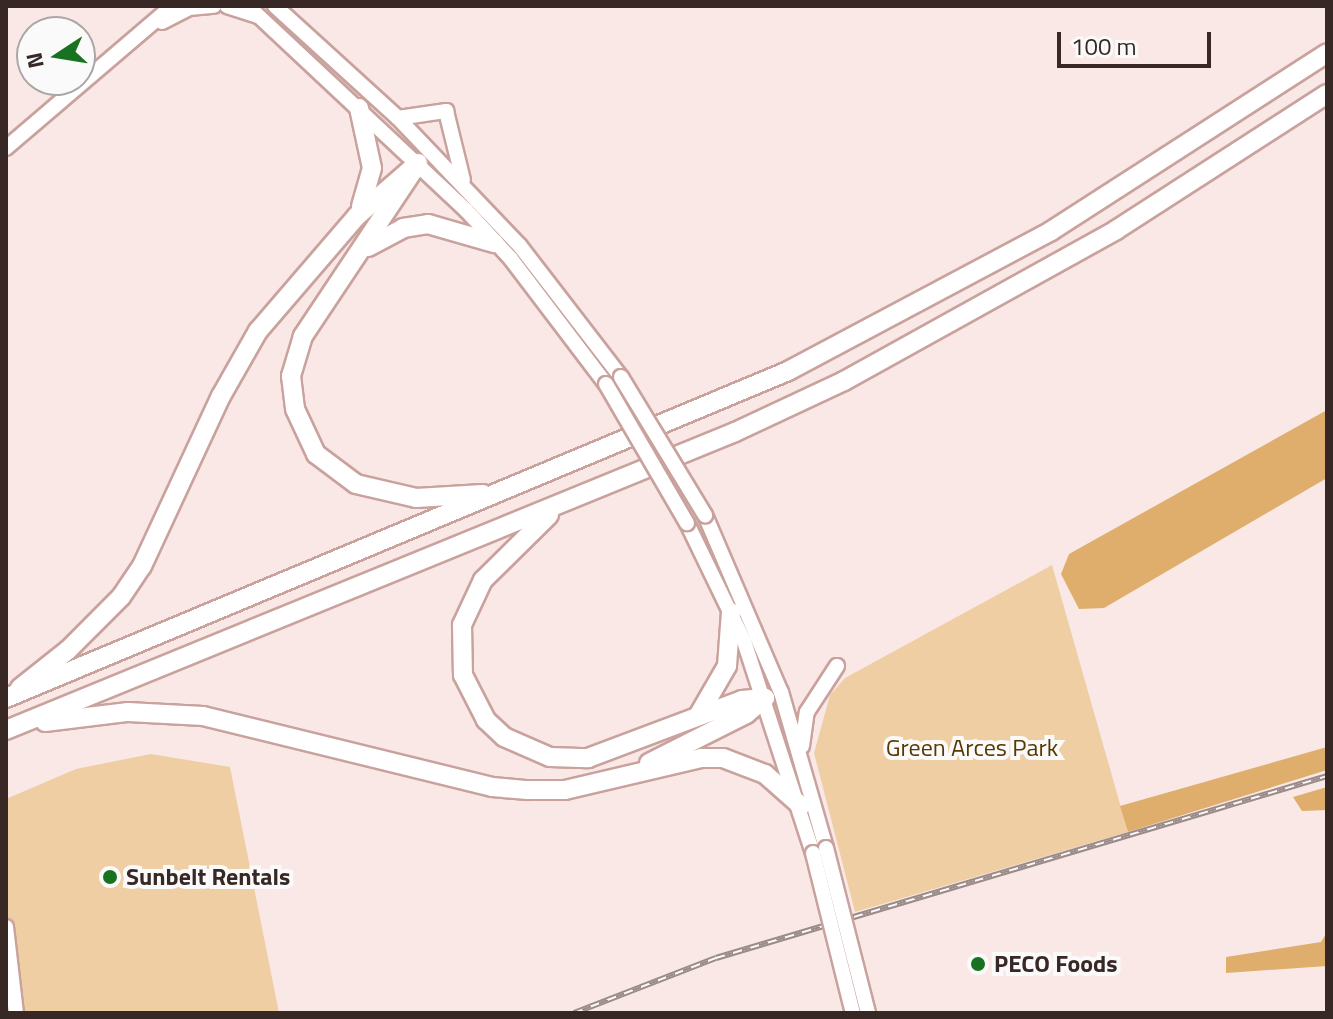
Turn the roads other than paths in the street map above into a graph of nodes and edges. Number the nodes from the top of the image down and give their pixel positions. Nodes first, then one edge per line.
1 (160, 6) edge
2 (172, 6) edge
3 (214, 6) edge
4 (227, 6) edge
5 (248, 6) edge
6 (275, 6) edge
7 (260, 17) junction
8 (151, 28) junction
9 (1327, 53) edge
10 (1327, 94) edge
11 (359, 108) junction
12 (398, 118) junction
13 (6, 148) edge
14 (422, 155) junction
15 (466, 188) junction
16 (357, 216) junction
17 (494, 243) junction
18 (362, 250) junction
19 (509, 490) junction
20 (563, 503) junction
21 (731, 612) junction
22 (837, 666) dead end
23 (773, 695) junction
24 (7, 698) edge
25 (696, 718) junction
26 (10, 728) edge
27 (801, 758) junction
28 (630, 773) junction
29 (801, 806) junction
30 (820, 850) junction
31 (6, 927) edge
32 (16, 1013) edge
33 (853, 1013) edge
34 (868, 1013) edge

1 - 8 main road
2 - 8 main road
3 - 8 main road
4 - 7 main road
5 - 7 main road
6 - 12 main road
7 - 11 main road
8 - 13 main road
9 - 19 highway
10 - 20 highway
11 - 14 main road
11 - 16 highway
12 - 14 main road
12 - 15 main road
14 - 15 main road
14 - 16 highway
14 - 17 main road
14 - 18 highway
15 - 23 main road, bridge
16 - 24 highway
17 - 18 highway
17 - 21 main road, bridge
18 - 19 highway
19 - 24 highway
20 - 25 highway
20 - 26 highway
21 - 23 main road
21 - 25 highway
22 - 27 main road
23 - 25 highway
23 - 27 main road
23 - 28 highway
23 - 29 main road
26 - 28 highway
27 - 30 main road
28 - 29 highway
29 - 30 main road
30 - 33 main road, bridge
30 - 34 main road, bridge
31 - 32 main road

